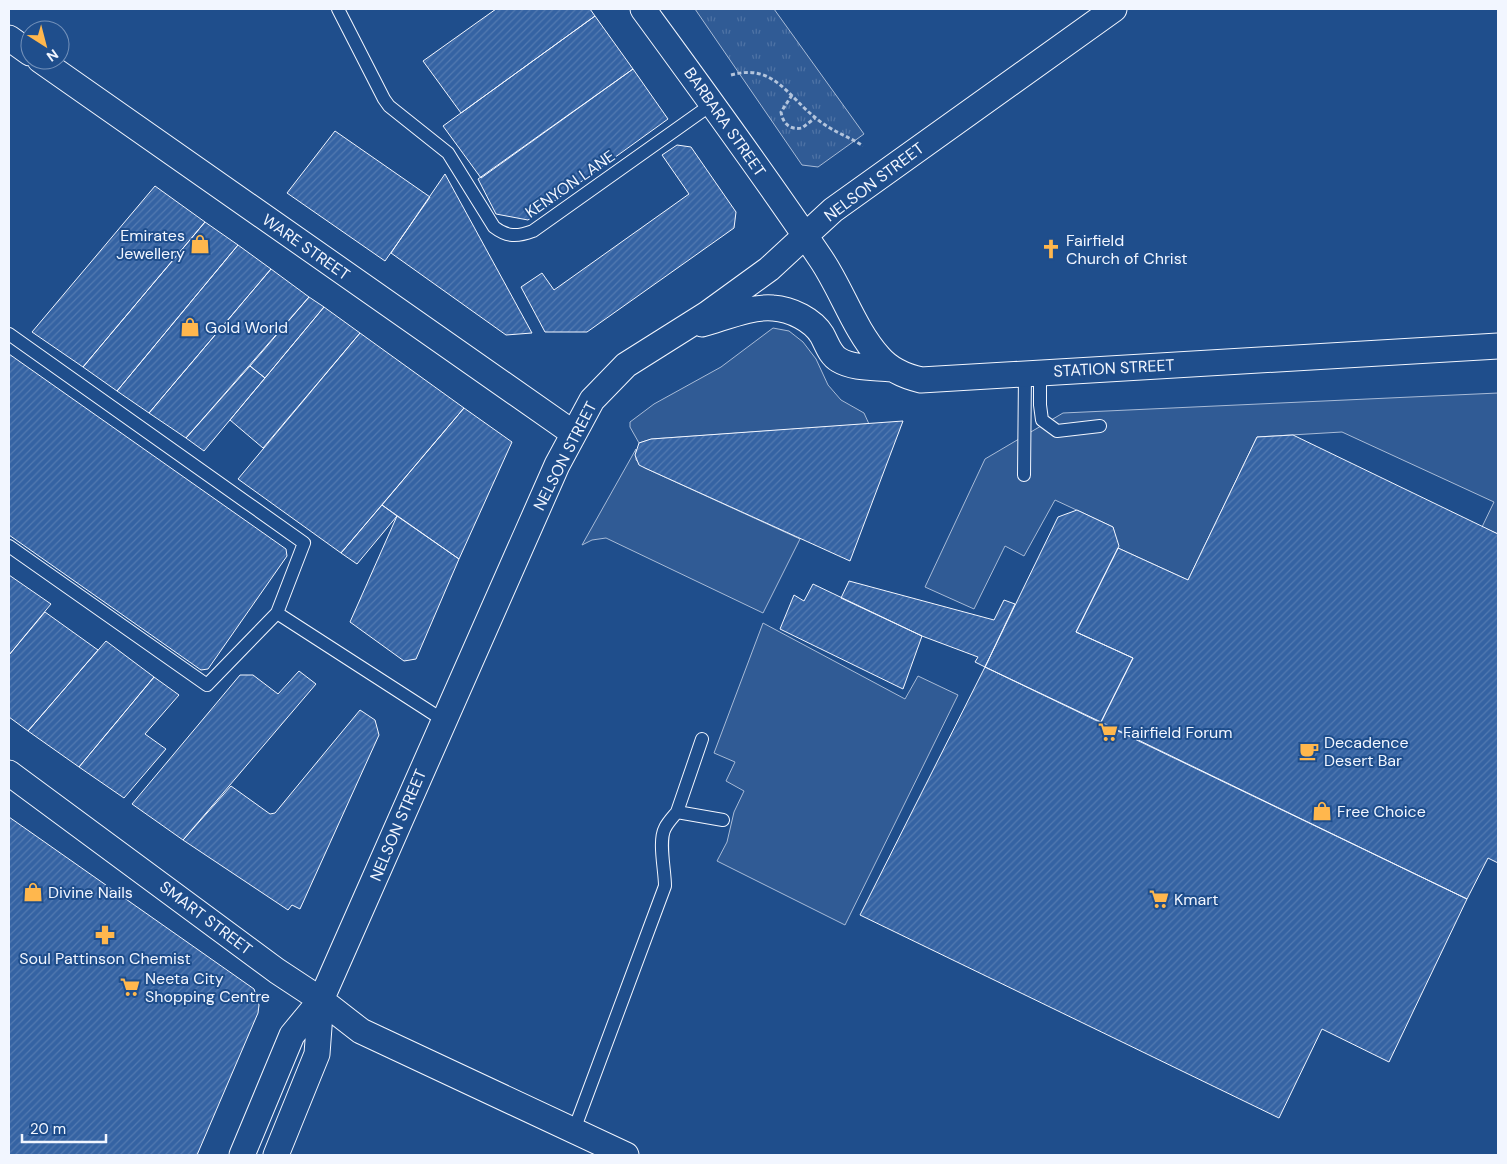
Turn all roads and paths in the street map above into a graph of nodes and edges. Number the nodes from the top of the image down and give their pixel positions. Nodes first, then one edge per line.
1 (338, 9) edge
2 (643, 9) edge
3 (1114, 9) edge
4 (9, 38) edge
5 (20, 46) edge
6 (54, 70) edge
7 (731, 75) dead end
8 (792, 95) junction
9 (712, 104) junction
10 (815, 118) junction
11 (863, 146) dead end
12 (805, 236) junction
13 (684, 329) junction
14 (9, 334) edge
15 (1498, 346) edge
16 (892, 369) junction
17 (1032, 373) junction
18 (1100, 426) dead end
19 (573, 433) junction
20 (1025, 472) dead end
21 (9, 546) edge
22 (277, 613) junction
23 (443, 720) junction
24 (702, 739) dead end
25 (9, 772) edge
26 (677, 812) junction
27 (722, 820) dead end
28 (321, 1000) junction
29 (574, 1130) junction
30 (242, 1155) edge
31 (276, 1155) edge
32 (626, 1155) edge

1 - 9 lane, KENYON LANE
2 - 9 street, BARBARA STREET
3 - 12 street, NELSON STREET
4 - 5 street
6 - 19 street, WARE STREET
7 - 8 path
8 - 10 path
8 - 10 path
9 - 12 street, BARBARA STREET
10 - 11 path
12 - 13 street, NELSON STREET
12 - 16 street, STATION STREET
13 - 16 street
13 - 19 street, NELSON STREET
14 - 22 lane
15 - 17 street, STATION STREET
16 - 17 street, STATION STREET
17 - 18 lane
17 - 20 lane
19 - 23 street, NELSON STREET
21 - 22 lane
22 - 23 lane
23 - 28 street, NELSON STREET
24 - 26 lane
25 - 28 street, SMART STREET
26 - 27 lane
26 - 29 lane
28 - 29 street, SMART STREET
28 - 30 street, NELSON STREET
28 - 31 street, NELSON STREET
29 - 32 street, SMART STREET

